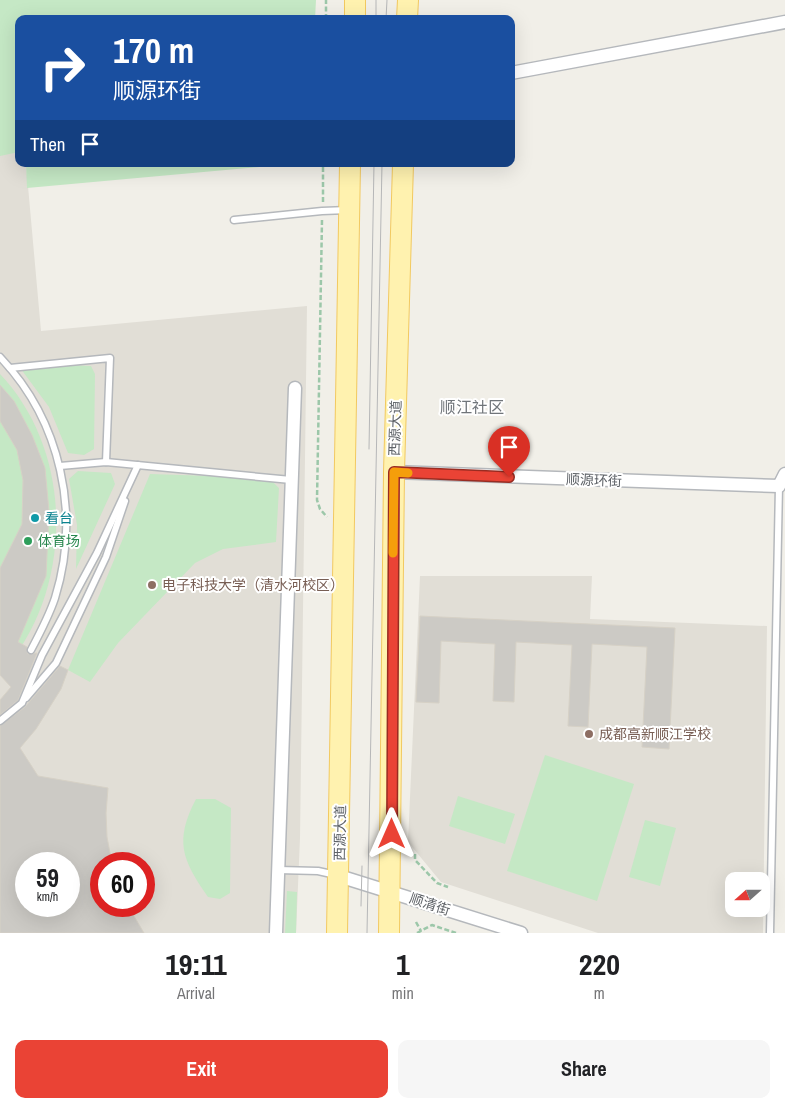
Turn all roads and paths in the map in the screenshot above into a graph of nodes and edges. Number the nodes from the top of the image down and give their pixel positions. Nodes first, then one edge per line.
1 (326, 0) edge
2 (355, 0) edge
3 (408, 0) edge
4 (326, 15) edge
5 (355, 15) edge
6 (407, 15) edge
7 (785, 22) edge
8 (515, 72) edge
9 (323, 167) edge
10 (350, 167) edge
11 (403, 167) edge
12 (349, 210) junction
13 (322, 211) junction
14 (234, 220) dead end
15 (0, 357) edge
16 (10, 368) junction
17 (295, 388) dead end
18 (106, 462) junction
19 (138, 465) junction
20 (60, 466) junction
21 (394, 472) junction
22 (785, 474) edge
23 (291, 480) junction
24 (780, 486) junction
25 (342, 529) junction
26 (31, 650) dead end
27 (22, 703) junction
28 (0, 721) edge
29 (415, 854) dead end
30 (278, 870) junction
31 (339, 876) junction
32 (448, 887) dead end
33 (391, 892) junction
34 (416, 922) dead end
35 (421, 931) junction
36 (276, 933) edge
37 (337, 933) edge
38 (389, 933) edge
39 (417, 933) edge
40 (456, 933) edge
41 (521, 933) edge
42 (770, 933) edge

1 - 4 path
2 - 5 main road
3 - 6 main road
7 - 8 street
9 - 13 path
10 - 12 main road, 西源大道
11 - 21 main road, 西源大道
12 - 13 lane
12 - 25 main road, 西源大道
13 - 14 lane
13 - 25 path
15 - 16 lane
16 - 18 lane
16 - 20 lane
17 - 23 street
18 - 19 lane
18 - 20 lane
19 - 23 lane
19 - 27 lane
19 - 27 lane
20 - 26 lane
21 - 24 street, 顺源环街
21 - 33 main road, 西源大道
22 - 24 street
23 - 30 street
24 - 42 lane
25 - 31 main road, 西源大道
27 - 28 lane
29 - 32 path
30 - 31 lane
30 - 36 street
31 - 33 street, 顺清街
31 - 37 main road, 西源大道
33 - 38 main road, 西源大道
33 - 41 street, 顺清街
34 - 35 path
35 - 39 path
35 - 40 path

